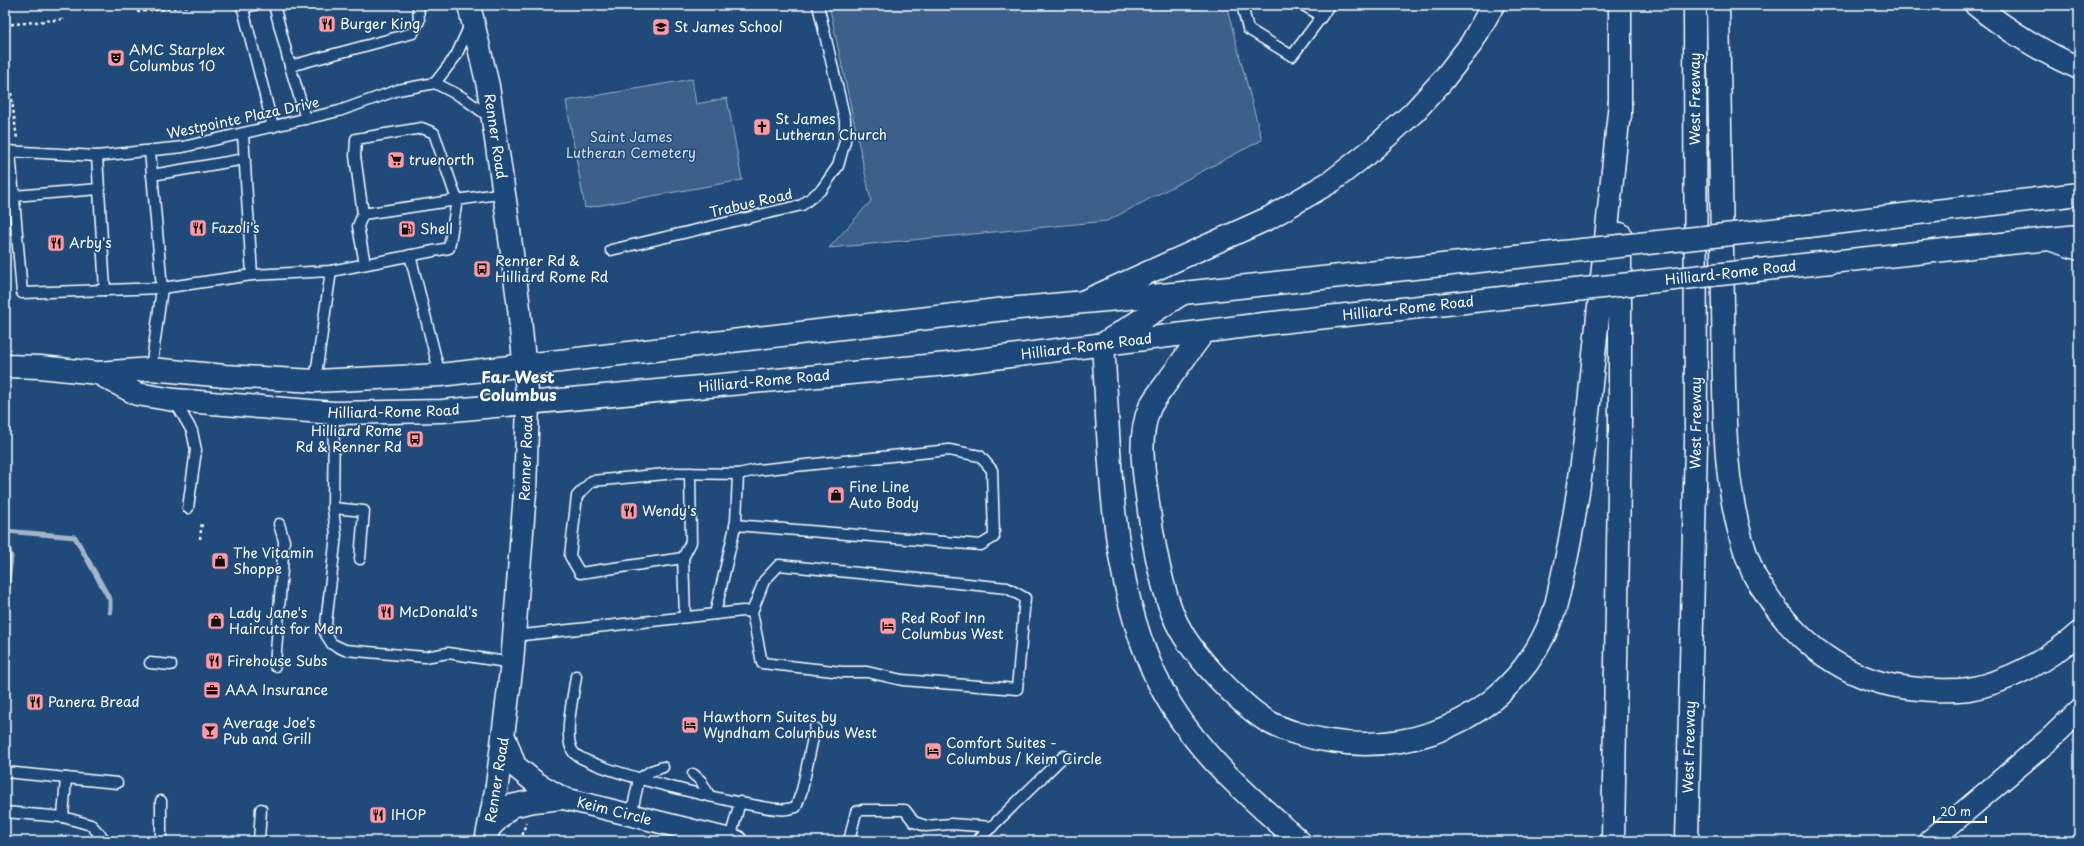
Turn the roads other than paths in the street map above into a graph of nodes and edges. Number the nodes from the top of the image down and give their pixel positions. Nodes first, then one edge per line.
1 (255, 5) edge
2 (274, 5) edge
3 (418, 5) edge
4 (818, 5) edge
5 (1242, 5) edge
6 (1303, 5) edge
7 (1329, 5) edge
8 (1493, 5) edge
9 (1620, 5) edge
10 (1695, 5) edge
11 (1718, 5) edge
12 (1976, 5) edge
13 (242, 7) edge
14 (471, 12) edge
15 (1322, 16) junction
16 (290, 66) junction
17 (2079, 68) edge
18 (435, 83) junction
19 (1620, 102) junction
20 (306, 119) junction
21 (493, 119) junction
22 (273, 127) junction
23 (243, 134) junction
24 (11, 151) edge
25 (150, 151) junction
26 (97, 156) junction
27 (245, 159) junction
28 (152, 175) junction
29 (99, 188) junction
30 (504, 192) junction
31 (2079, 194) edge
32 (14, 196) junction
33 (457, 200) junction
34 (363, 214) junction
35 (2079, 236) edge
36 (2049, 239) junction
37 (611, 250) dead end
38 (2079, 250) edge
39 (410, 255) junction
40 (365, 264) junction
41 (331, 271) junction
42 (252, 276) junction
43 (162, 288) junction
44 (105, 290) junction
45 (1183, 294) junction
46 (1085, 301) junction
47 (1204, 332) junction
48 (1102, 344) junction
49 (5, 366) edge
50 (524, 366) junction
51 (151, 369) junction
52 (98, 373) junction
53 (440, 375) junction
54 (315, 381) junction
55 (174, 400) junction
56 (528, 403) junction
57 (334, 413) junction
58 (690, 473) junction
59 (738, 474) junction
60 (188, 508) dead end
61 (333, 508) junction
62 (279, 524) dead end
63 (735, 525) junction
64 (683, 558) junction
65 (360, 559) dead end
66 (752, 612) junction
67 (715, 614) junction
68 (685, 617) junction
69 (2079, 633) edge
70 (514, 636) junction
71 (150, 663) dead end
72 (512, 663) junction
73 (172, 665) dead end
74 (275, 666) dead end
75 (576, 676) dead end
76 (2079, 711) edge
77 (815, 728) dead end
78 (504, 736) junction
79 (1064, 756) dead end
80 (663, 767) dead end
81 (5, 772) edge
82 (693, 774) dead end
83 (66, 778) junction
84 (639, 779) junction
85 (117, 783) dead end
86 (709, 795) junction
87 (562, 798) junction
88 (161, 801) dead end
89 (740, 802) junction
90 (261, 809) dead end
91 (5, 812) edge
92 (631, 816) junction
93 (63, 817) junction
94 (992, 827) junction
95 (488, 834) edge
96 (2079, 838) edge
97 (733, 840) edge
98 (106, 841) edge
99 (161, 841) edge
100 (259, 841) edge
101 (849, 841) edge
102 (977, 841) edge
103 (1299, 841) edge
104 (1613, 841) edge
105 (1687, 841) edge
106 (1930, 841) edge
107 (2075, 841) edge

1 - 13 lane
2 - 16 lane
3 - 16 lane
4 - 37 lane, Trabue Road
5 - 15 lane
6 - 15 lane
7 - 15 lane
8 - 46 main road
9 - 19 main road
10 - 105 main road, West Freeway
11 - 69 main road
12 - 17 main road
13 - 22 lane
14 - 18 lane
14 - 21 main road, Renner Road
16 - 20 lane
18 - 20 lane, Westpointe Plaza Drive
18 - 21 lane
19 - 47 main road
19 - 104 main road
20 - 22 lane, Westpointe Plaza Drive
21 - 30 main road, Renner Road
22 - 23 lane, Westpointe Plaza Drive
23 - 25 lane, Westpointe Plaza Drive
23 - 27 lane
24 - 26 lane, Westpointe Plaza Drive
24 - 32 lane
25 - 26 lane, Westpointe Plaza Drive
25 - 28 lane
26 - 29 lane
27 - 28 lane
27 - 42 lane
28 - 43 lane
29 - 32 lane
29 - 44 lane
30 - 33 lane
30 - 50 main road, Renner Road
31 - 45 main road, Hilliard-Rome Road, bridge
32 - 44 lane
33 - 34 lane
33 - 34 lane
33 - 39 lane
34 - 40 lane
35 - 36 main road, Hilliard-Rome Road
36 - 38 main road
36 - 47 main road, Hilliard-Rome Road, bridge
39 - 40 lane
39 - 53 lane
40 - 41 lane
41 - 42 lane
41 - 54 lane
42 - 43 lane
43 - 44 lane
43 - 51 lane
45 - 46 main road, Hilliard-Rome Road
45 - 48 main road
46 - 50 main road, Hilliard-Rome Road
47 - 48 main road, Hilliard-Rome Road
48 - 56 main road, Hilliard-Rome Road
48 - 103 main road
49 - 52 main road, Hilliard-Rome Road
50 - 53 main road, Hilliard-Rome Road
50 - 56 main road, Renner Road
51 - 52 main road, Hilliard-Rome Road
51 - 54 main road, Hilliard-Rome Road
52 - 55 main road, Hilliard-Rome Road
53 - 54 main road, Hilliard-Rome Road
55 - 57 main road, Hilliard-Rome Road
55 - 60 lane
56 - 57 main road, Hilliard-Rome Road
56 - 70 main road, Renner Road
57 - 61 lane
58 - 59 lane
58 - 64 lane
58 - 64 lane
59 - 63 lane
59 - 63 lane
61 - 65 lane
61 - 72 lane
62 - 74 lane
63 - 67 lane
64 - 68 lane
66 - 66 lane
66 - 67 lane
67 - 68 lane
68 - 70 lane
70 - 72 main road, Renner Road
71 - 73 lane
72 - 78 main road, Renner Road
75 - 84 lane
76 - 106 main road
77 - 89 lane
78 - 87 main road
78 - 95 main road, Renner Road
79 - 94 lane
80 - 84 lane
81 - 83 lane
82 - 86 lane
83 - 85 lane
83 - 93 lane
84 - 86 lane
84 - 92 lane
86 - 89 lane
87 - 92 street, Keim Circle
87 - 95 main road
88 - 99 lane
89 - 97 lane
90 - 100 lane
91 - 93 lane
92 - 97 street, Keim Circle
93 - 98 lane
94 - 101 lane
94 - 102 lane
96 - 107 lane

